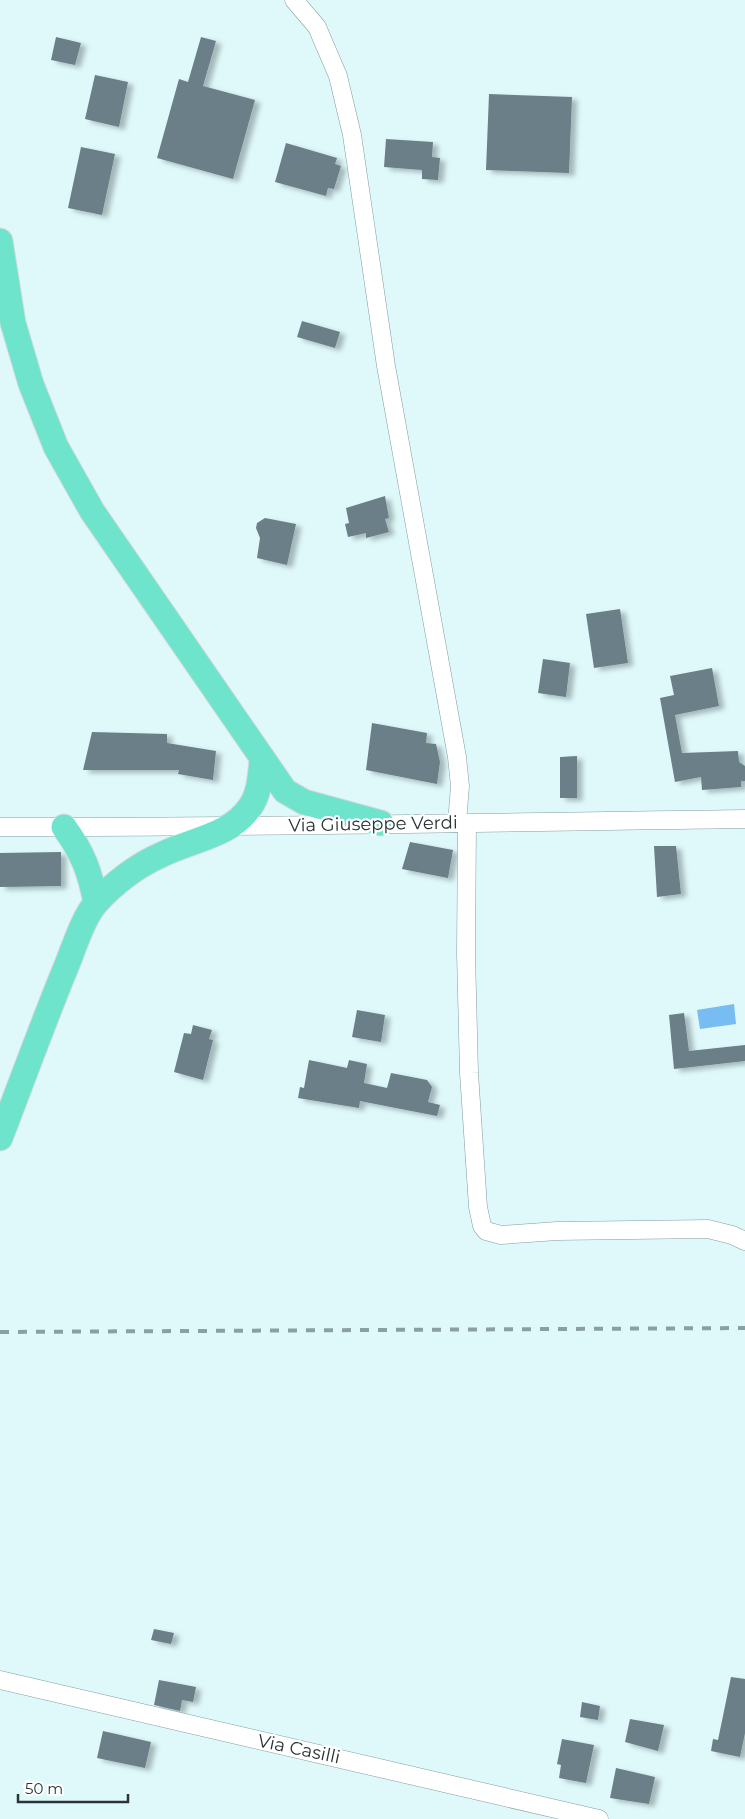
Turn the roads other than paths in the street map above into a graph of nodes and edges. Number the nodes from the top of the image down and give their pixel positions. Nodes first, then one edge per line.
1 (294, 0) edge
2 (0, 240) edge
3 (262, 760) junction
4 (745, 819) edge
5 (382, 823) junction
6 (462, 823) junction
7 (0, 827) edge
8 (64, 827) junction
9 (230, 827) junction
10 (96, 903) junction
11 (0, 1138) edge
12 (745, 1241) edge
13 (0, 1680) edge
14 (599, 1819) edge

1 - 6 street
2 - 3 highway
3 - 5 highway
3 - 9 highway
4 - 6 street, Via Giuseppe Verdi
5 - 6 street, Via Giuseppe Verdi
5 - 9 street, Via Giuseppe Verdi
6 - 12 street
7 - 8 street, Via Giuseppe Verdi
8 - 9 street, Via Giuseppe Verdi
8 - 10 highway
9 - 10 highway
10 - 11 highway
13 - 14 street, Via Casilli

